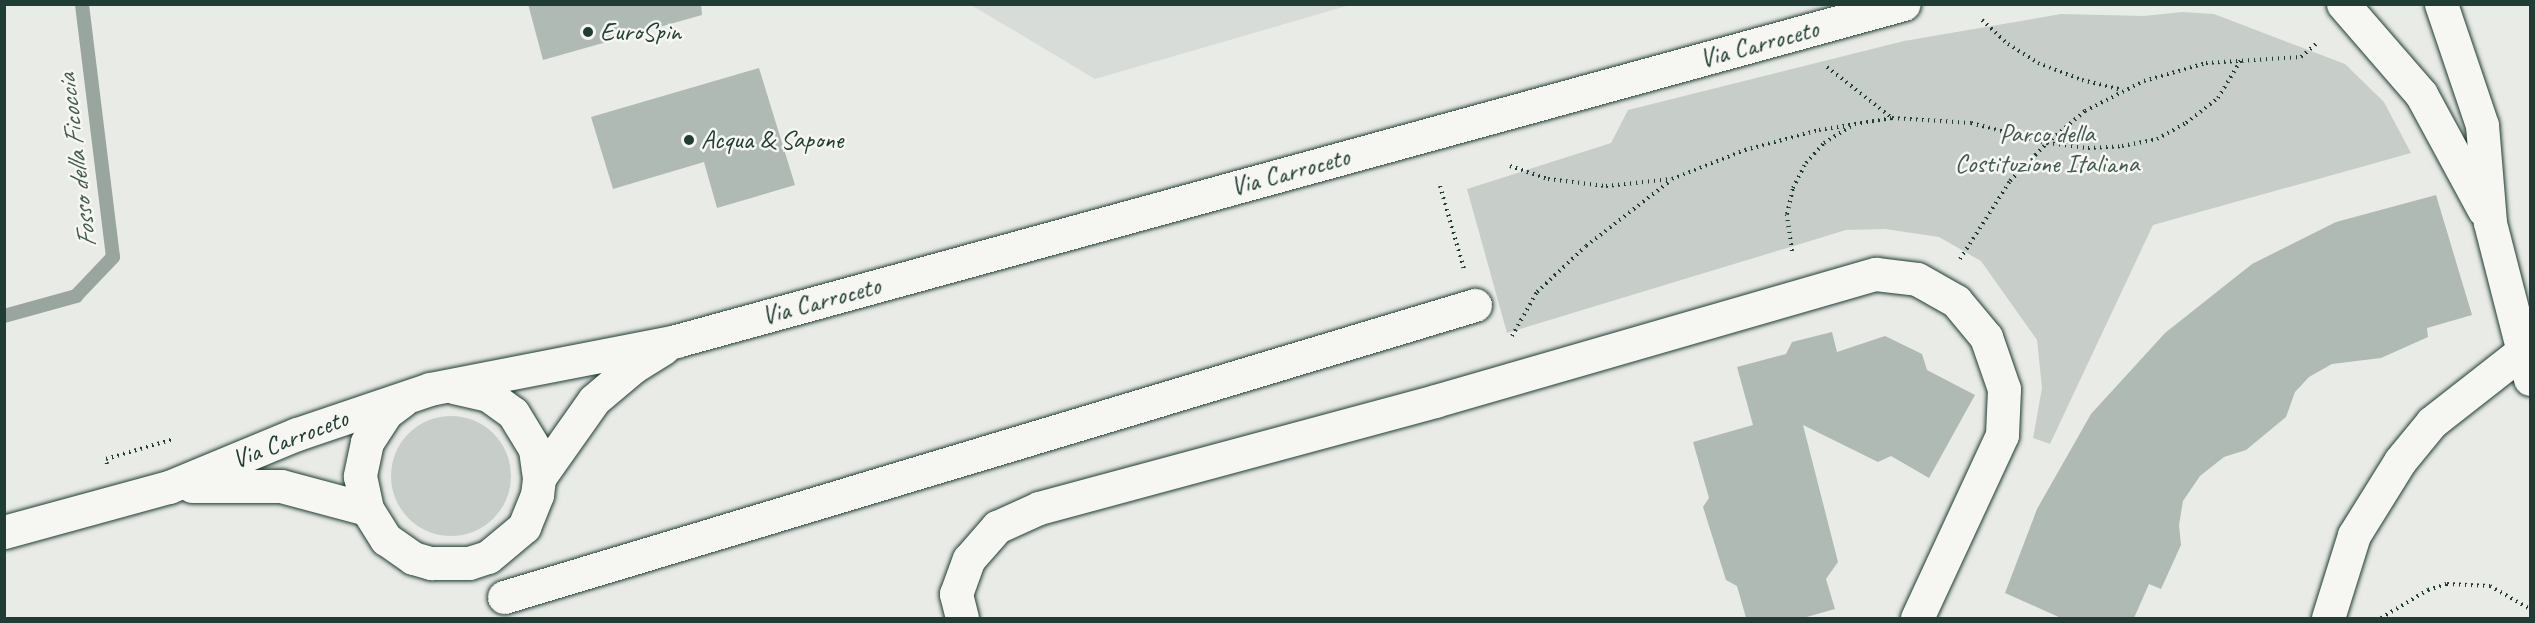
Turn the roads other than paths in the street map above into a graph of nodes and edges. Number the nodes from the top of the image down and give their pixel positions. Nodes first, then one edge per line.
1 (1904, 4) edge
2 (2343, 4) edge
3 (2441, 4) edge
4 (2490, 222) junction
5 (1475, 305) dead end
6 (676, 341) junction
7 (2527, 365) edge
8 (449, 387) junction
9 (412, 395) junction
10 (539, 478) junction
11 (169, 487) junction
12 (367, 509) junction
13 (4, 532) edge
14 (488, 557) junction
15 (508, 608) edge
16 (962, 618) edge
17 (1917, 618) edge
18 (2328, 618) edge

1 - 6 street, Via Carroceto
2 - 4 street
3 - 4 street
4 - 7 street
5 - 15 street
6 - 8 street, Via Carroceto
6 - 10 street, Via Carroceto
7 - 18 street
8 - 9 street, Via Carroceto
8 - 10 street, Via Carroceto
9 - 11 street, Via Carroceto
9 - 12 street, Via Carroceto
10 - 14 street, Via Carroceto
11 - 12 street, Via Carroceto
11 - 13 street, Via Carroceto
12 - 14 street, Via Carroceto
14 - 15 street
16 - 17 street

